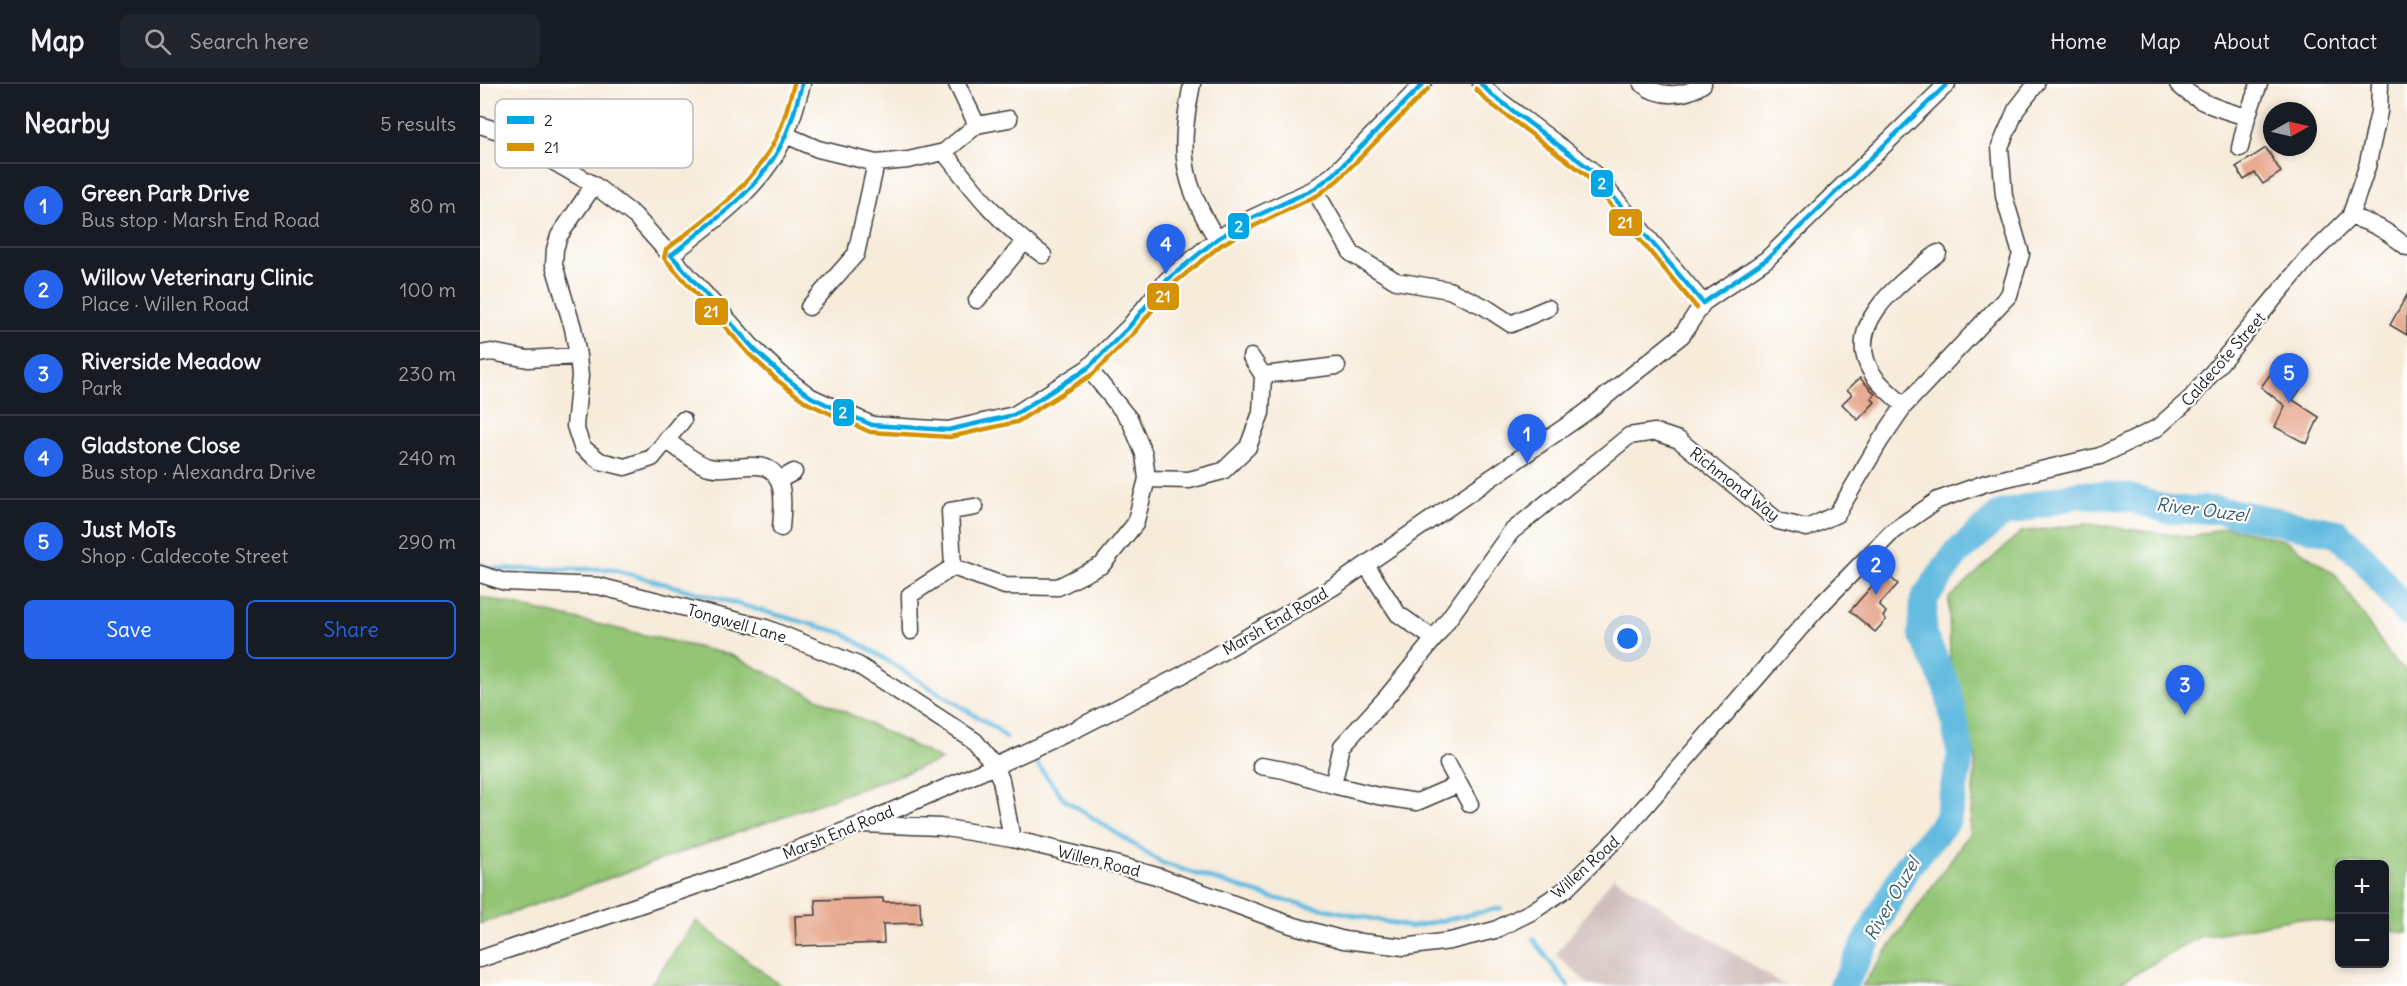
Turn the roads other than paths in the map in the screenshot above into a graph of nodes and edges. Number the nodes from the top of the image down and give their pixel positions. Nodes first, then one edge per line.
1 (802, 84) edge
2 (957, 84) edge
3 (1192, 84) edge
4 (1423, 84) edge
5 (1481, 84) edge
6 (1642, 84) edge
7 (1703, 84) edge
8 (1947, 84) edge
9 (2036, 84) edge
10 (2178, 84) edge
11 (2259, 84) edge
12 (2380, 84) edge
13 (2247, 117) junction
14 (1008, 119) dead end
15 (480, 125) edge
16 (977, 125) junction
17 (495, 130) edge
18 (786, 135) junction
19 (2240, 148) dead end
20 (944, 152) junction
21 (876, 163) junction
22 (565, 168) edge
23 (594, 185) junction
24 (1314, 189) junction
25 (2350, 217) junction
26 (1217, 240) junction
27 (1024, 242) junction
28 (2407, 247) edge
29 (1938, 253) dead end
30 (671, 255) junction
31 (1043, 255) dead end
32 (977, 300) dead end
33 (1703, 303) junction
34 (809, 307) dead end
35 (1548, 308) dead end
36 (480, 354) edge
37 (578, 356) junction
38 (1251, 357) dead end
39 (1337, 366) dead end
40 (1088, 368) junction
41 (1263, 375) junction
42 (1904, 406) junction
43 (683, 420) dead end
44 (666, 440) junction
45 (1147, 479) junction
46 (1938, 500) joint
47 (975, 507) dead end
48 (781, 528) dead end
49 (1366, 565) junction
50 (953, 567) junction
51 (480, 574) edge
52 (911, 631) dead end
53 (1434, 639) junction
54 (1448, 764) dead end
55 (995, 766) junction
56 (1261, 766) dead end
57 (1459, 784) junction
58 (1334, 785) junction
59 (1470, 804) dead end
60 (862, 824) junction
61 (1012, 839) junction
62 (480, 959) edge

1 - 18 street
2 - 16 street
3 - 26 street
4 - 24 street
5 - 33 street
6 - 7 street
8 - 33 street, Marsh End Road
9 - 42 street, Richmond Way
10 - 13 street
11 - 13 street
12 - 25 street, Caldecote Street
13 - 19 street
14 - 16 street
15 - 17 street
16 - 20 street
18 - 21 street
18 - 30 street
20 - 21 street
20 - 27 street
21 - 34 street
22 - 23 street
23 - 30 street
23 - 37 street
24 - 26 street
24 - 35 street
25 - 28 street
25 - 46 street, Caldecote Street
26 - 40 street
27 - 31 street
27 - 32 street
29 - 42 street
30 - 40 street
33 - 49 street, Marsh End Road
36 - 37 street
37 - 44 street
38 - 41 street
39 - 41 street
40 - 45 street
41 - 45 street
42 - 53 street, Richmond Way
43 - 44 street
44 - 48 street
45 - 50 street
46 - 61 street, Willen Road
47 - 50 street
49 - 53 street
49 - 55 street, Marsh End Road
50 - 52 street
51 - 55 street, Tongwell Lane
53 - 58 street, Richmond Way
54 - 57 street
55 - 60 street, Marsh End Road
55 - 61 street
56 - 58 street
57 - 58 street
57 - 59 street
60 - 61 street, Willen Road
60 - 62 street, Marsh End Road

